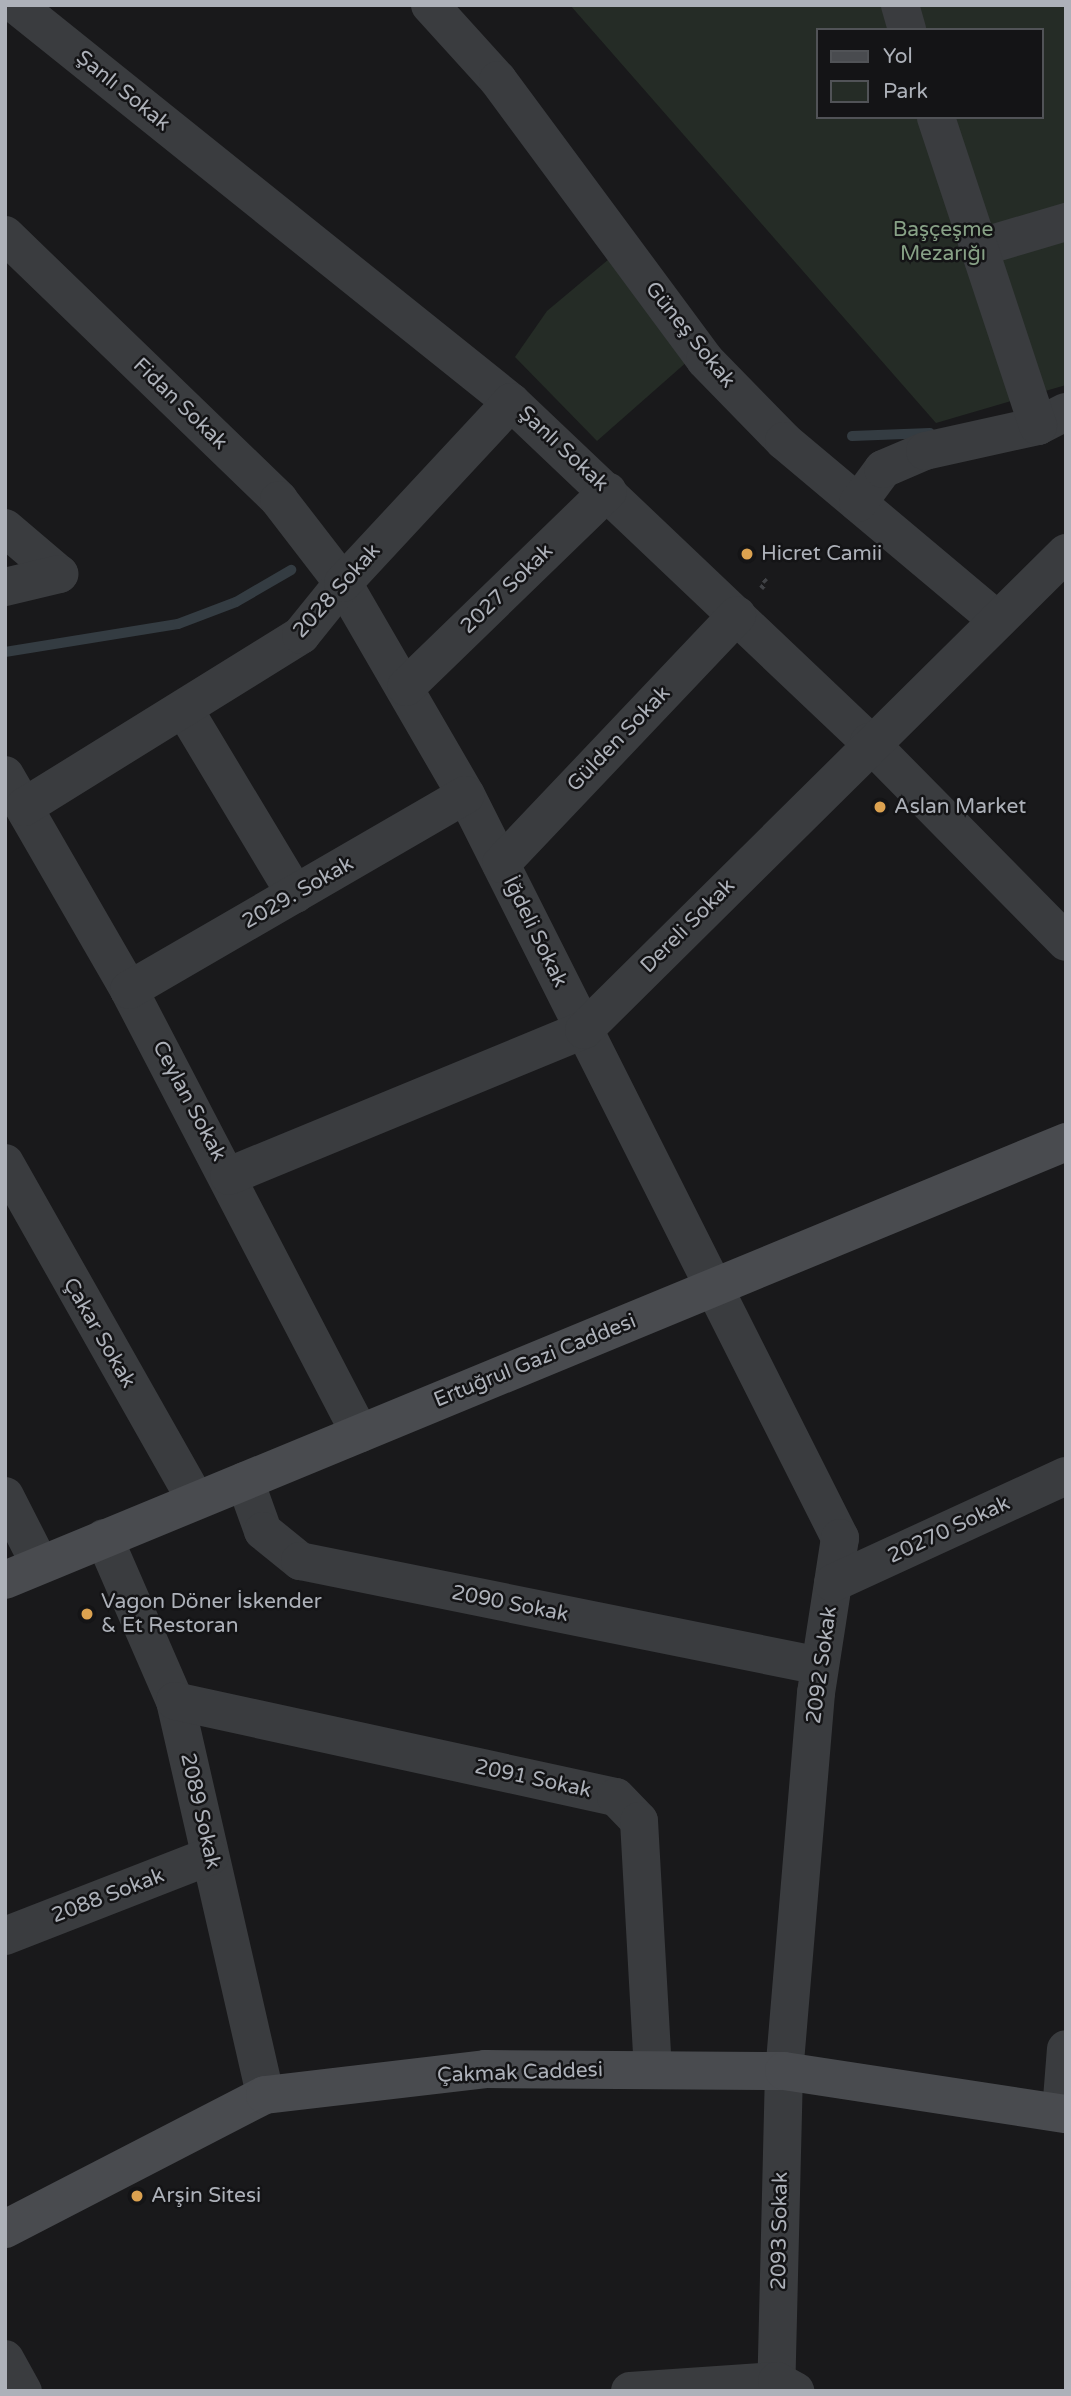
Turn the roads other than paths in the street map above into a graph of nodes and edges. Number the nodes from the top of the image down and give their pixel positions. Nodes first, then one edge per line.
1 (16, 5) edge
2 (430, 5) edge
3 (900, 5) edge
4 (907, 28) edge
5 (937, 119) edge
6 (1066, 222) edge
7 (5, 235) edge
8 (978, 248) junction
9 (511, 402) junction
10 (1041, 413) edge
11 (608, 491) junction
12 (859, 503) junction
13 (5, 528) edge
14 (1060, 570) edge
15 (343, 583) junction
16 (5, 587) edge
17 (737, 615) junction
18 (997, 620) junction
19 (406, 687) junction
20 (184, 709) junction
21 (869, 742) junction
22 (15, 791) edge
23 (466, 795) junction
24 (501, 864) junction
25 (295, 894) junction
26 (1066, 942) edge
27 (129, 990) junction
28 (584, 1031) junction
29 (1066, 1143) edge
30 (5, 1163) edge
31 (229, 1176) junction
32 (711, 1289) junction
33 (360, 1433) junction
34 (1066, 1476) edge
35 (245, 1481) junction
36 (5, 1496) edge
37 (195, 1500) junction
38 (104, 1538) junction
39 (40, 1565) junction
40 (5, 1580) edge
41 (833, 1583) junction
42 (820, 1666) junction
43 (175, 1701) junction
44 (210, 1856) junction
45 (5, 1936) edge
46 (1066, 2049) edge
47 (653, 2069) junction
48 (784, 2071) junction
49 (265, 2095) junction
50 (1063, 2113) edge
51 (5, 2229) edge
52 (5, 2359) edge
53 (783, 2387) edge
54 (23, 2391) edge
55 (630, 2391) edge

1 - 9 street, Şanlı Sokak
2 - 12 street, Güneş Sokak
3 - 4 street
5 - 8 street
6 - 8 street
7 - 15 street, Fidan Sokak
8 - 10 street
9 - 11 street, Şanlı Sokak
9 - 15 street, 2028 Sokak
10 - 12 street
11 - 17 street, Şanlı Sokak
11 - 19 street, 2027 Sokak
12 - 18 street, Güneş Sokak
13 - 16 street
14 - 18 street, Dereli Sokak
15 - 19 street, İğdeli Sokak
15 - 20 street, 2028 Sokak
17 - 21 street, Şanlı Sokak
17 - 24 street, Gülden Sokak
18 - 21 street, Dereli Sokak
19 - 23 street, İğdeli Sokak
20 - 22 street, 2028 Sokak
20 - 25 street
21 - 26 street, Şanlı Sokak
21 - 28 street, Dereli Sokak
22 - 27 street, Ceylan Sokak
23 - 24 street, İğdeli Sokak
23 - 25 street, 2029. Sokak
24 - 28 street, İğdeli Sokak
25 - 27 street, 2029. Sokak
27 - 31 street, Ceylan Sokak
28 - 31 street, Dereli Sokak
28 - 32 street, İğdeli Sokak
29 - 32 main road, Ertuğrul Gazi Caddesi
30 - 37 street, Çakar Sokak
31 - 33 street, Ceylan Sokak
32 - 33 main road, Ertuğrul Gazi Caddesi
32 - 41 street, 2092 Sokak
33 - 35 main road, Ertuğrul Gazi Caddesi
34 - 41 street, 20270 Sokak
35 - 37 main road, Ertuğrul Gazi Caddesi
35 - 42 street, 2090 Sokak
36 - 39 street
37 - 38 main road, Ertuğrul Gazi Caddesi
38 - 39 main road, Ertuğrul Gazi Caddesi
38 - 43 street, 2089 Sokak
39 - 40 main road, Ertuğrul Gazi Caddesi
41 - 42 street, 2092 Sokak
42 - 48 street, 2092 Sokak
43 - 44 street, 2089 Sokak
43 - 47 street, 2091 Sokak
44 - 45 street, 2088 Sokak
44 - 49 street, 2089 Sokak
46 - 50 street
47 - 48 main road, Çakmak Caddesi
47 - 49 main road, Çakmak Caddesi
48 - 50 main road, Çakmak Caddesi
48 - 53 street, 2093 Sokak
49 - 51 main road, Çakmak Caddesi
52 - 54 street
53 - 55 street

